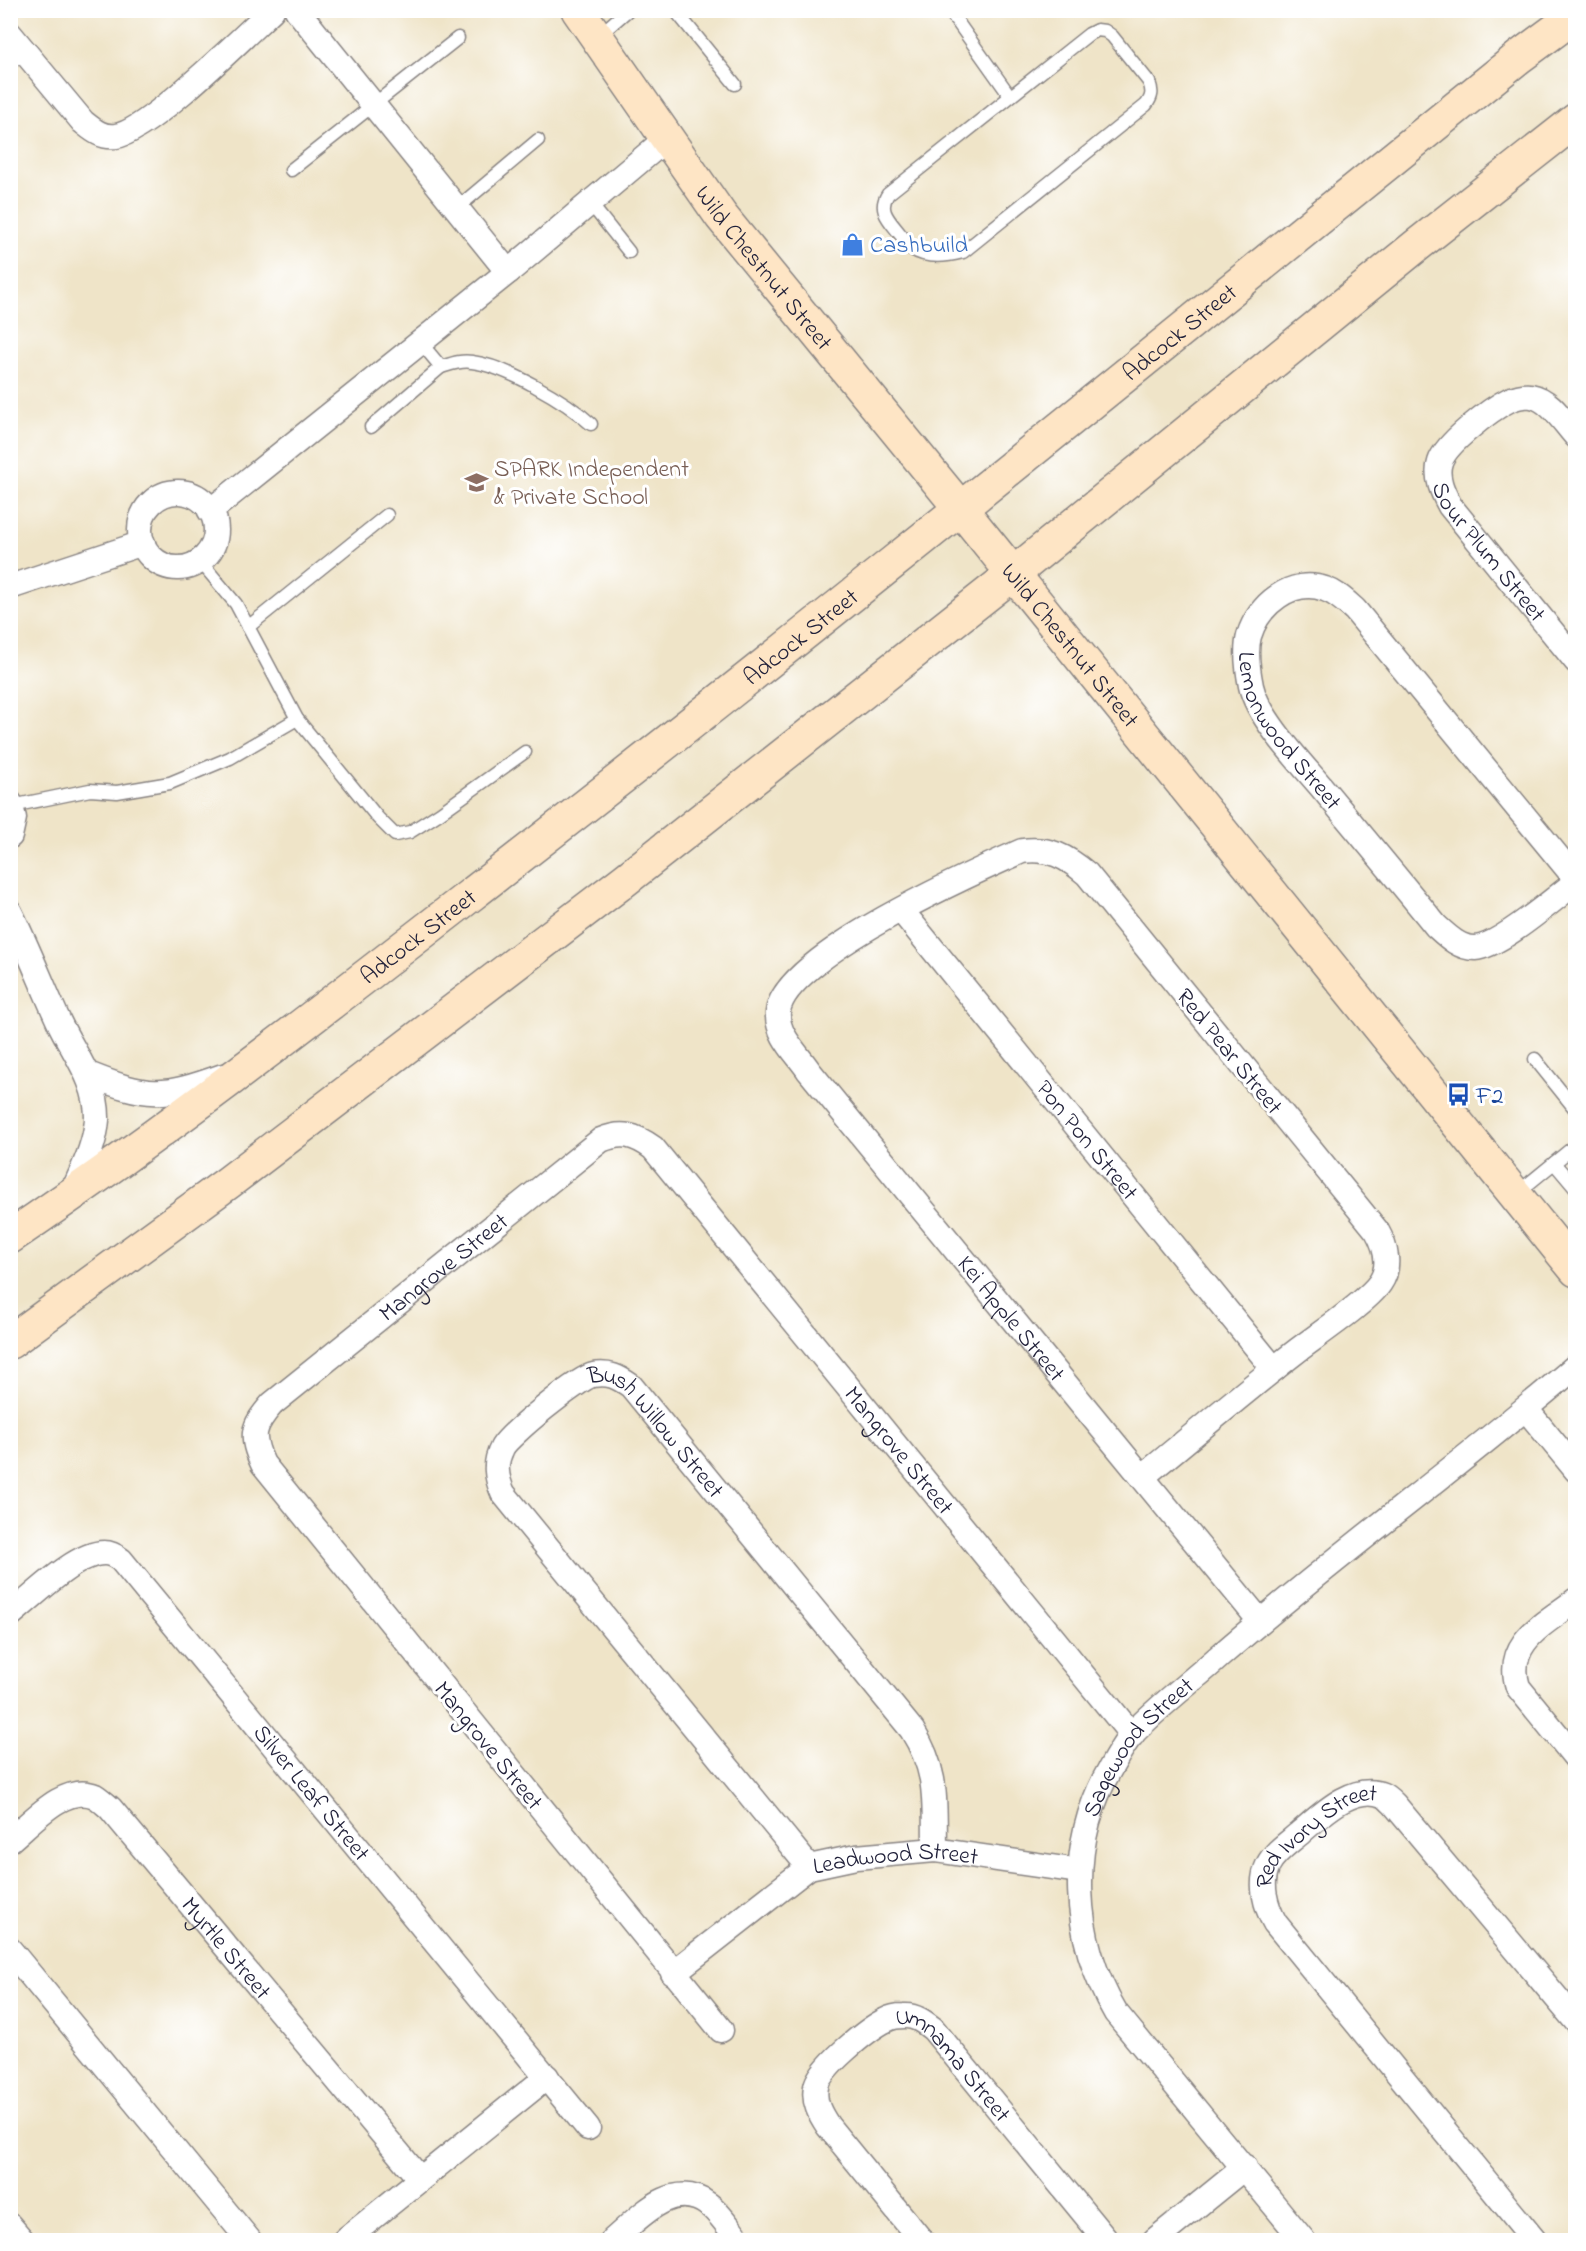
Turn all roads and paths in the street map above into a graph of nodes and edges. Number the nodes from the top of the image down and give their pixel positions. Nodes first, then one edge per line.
1 (272, 10) edge
2 (297, 10) edge
3 (578, 10) edge
4 (628, 10) edge
5 (675, 10) edge
6 (950, 10) edge
7 (1575, 15) edge
8 (458, 38) dead end
9 (597, 38) junction
10 (15, 50) edge
11 (735, 84) dead end
12 (1010, 96) junction
13 (374, 105) junction
14 (1575, 120) edge
15 (666, 139) junction
16 (538, 140) dead end
17 (291, 170) dead end
18 (590, 203) junction
19 (456, 208) junction
20 (629, 252) dead end
21 (508, 272) junction
22 (421, 342) junction
23 (441, 367) junction
24 (591, 424) dead end
25 (371, 427) dead end
26 (1575, 436) edge
27 (960, 508) junction
28 (210, 511) junction
29 (387, 515) dead end
30 (143, 543) junction
31 (200, 561) junction
32 (1013, 574) junction
33 (10, 587) edge
34 (248, 627) junction
35 (1575, 661) edge
36 (297, 719) junction
37 (525, 752) dead end
38 (11, 804) edge
39 (10, 836) edge
40 (1575, 881) edge
41 (10, 904) edge
42 (901, 910) junction
43 (11, 912) edge
44 (778, 1008) joint
45 (1535, 1059) dead end
46 (242, 1070) junction
47 (88, 1074) junction
48 (1575, 1110) edge
49 (1575, 1145) edge
50 (1554, 1162) junction
51 (1575, 1189) edge
52 (1515, 1195) junction
53 (71, 1196) junction
54 (10, 1237) edge
55 (1575, 1270) edge
56 (10, 1342) edge
57 (1575, 1366) edge
58 (1274, 1369) junction
59 (1526, 1409) junction
60 (1575, 1470) edge
61 (1142, 1477) junction
62 (1575, 1600) edge
63 (10, 1615) edge
64 (1260, 1621) junction
65 (1132, 1735) junction
66 (1575, 1758) edge
67 (10, 1840) edge
68 (935, 1850) junction
69 (809, 1868) junction
70 (1079, 1871) junction
71 (10, 1950) edge
72 (673, 1973) junction
73 (1575, 2021) edge
74 (721, 2030) dead end
75 (547, 2077) junction
76 (588, 2128) dead end
77 (1245, 2167) junction
78 (420, 2179) junction
79 (10, 2226) edge
80 (22, 2241) edge
81 (249, 2241) edge
82 (345, 2241) edge
83 (613, 2241) edge
84 (739, 2241) edge
85 (921, 2241) edge
86 (1106, 2241) edge
87 (1155, 2241) edge
88 (1303, 2241) edge
89 (1534, 2241) edge

1 - 10 street
2 - 13 street
3 - 9 main road, Wild Chestnut Street
4 - 9 lane
5 - 11 lane
6 - 12 lane
7 - 27 main road, Adcock Street
8 - 13 lane
9 - 15 main road, Wild Chestnut Street
12 - 12 lane
13 - 17 lane
13 - 19 street
14 - 32 main road
15 - 18 street
15 - 27 main road, Wild Chestnut Street
16 - 19 lane
18 - 20 lane
18 - 21 street
19 - 21 street
21 - 22 street
22 - 23 lane
22 - 28 street
23 - 24 lane
23 - 25 lane
26 - 35 street, Sour Plum Street
27 - 32 main road, Wild Chestnut Street
27 - 46 main road, Adcock Street
28 - 30 street
28 - 31 street
29 - 34 lane
30 - 31 street
30 - 33 street
31 - 34 lane
32 - 52 main road, Wild Chestnut Street
32 - 56 main road
34 - 36 lane
36 - 37 lane
36 - 38 lane
38 - 39 street
40 - 40 street, Lemonwood Street
41 - 43 street
42 - 44 street, Red Pear Street
42 - 58 street, Pon Pon Street
42 - 58 street, Red Pear Street
43 - 47 street
44 - 61 street, Kei Apple Street
45 - 48 lane
46 - 47 street
46 - 53 main road, Adcock Street
47 - 53 street
49 - 50 lane
50 - 51 lane
50 - 52 lane
52 - 55 main road, Wild Chestnut Street
53 - 54 main road, Adcock Street
57 - 59 street, Sagewood Street
58 - 61 street, Red Pear Street
59 - 60 street
59 - 64 street, Sagewood Street
61 - 64 street, Kei Apple Street
62 - 66 street
63 - 75 street, Silver Leaf Street
64 - 65 street, Sagewood Street
65 - 70 street, Sagewood Street
65 - 72 street, Mangrove Street
67 - 78 street, Myrtle Street
68 - 69 street, Leadwood Street
68 - 69 street, Bush Willow Street
68 - 70 street, Leadwood Street
69 - 72 street, Leadwood Street
70 - 77 street, Sagewood Street
71 - 81 street
72 - 74 street, Mangrove Street
73 - 89 street, Red Ivory Street
75 - 76 street, Silver Leaf Street
75 - 78 street
77 - 87 street
77 - 88 street, Sagewood Street
78 - 82 street
79 - 80 street
83 - 84 street
85 - 86 street, Umnama Street

